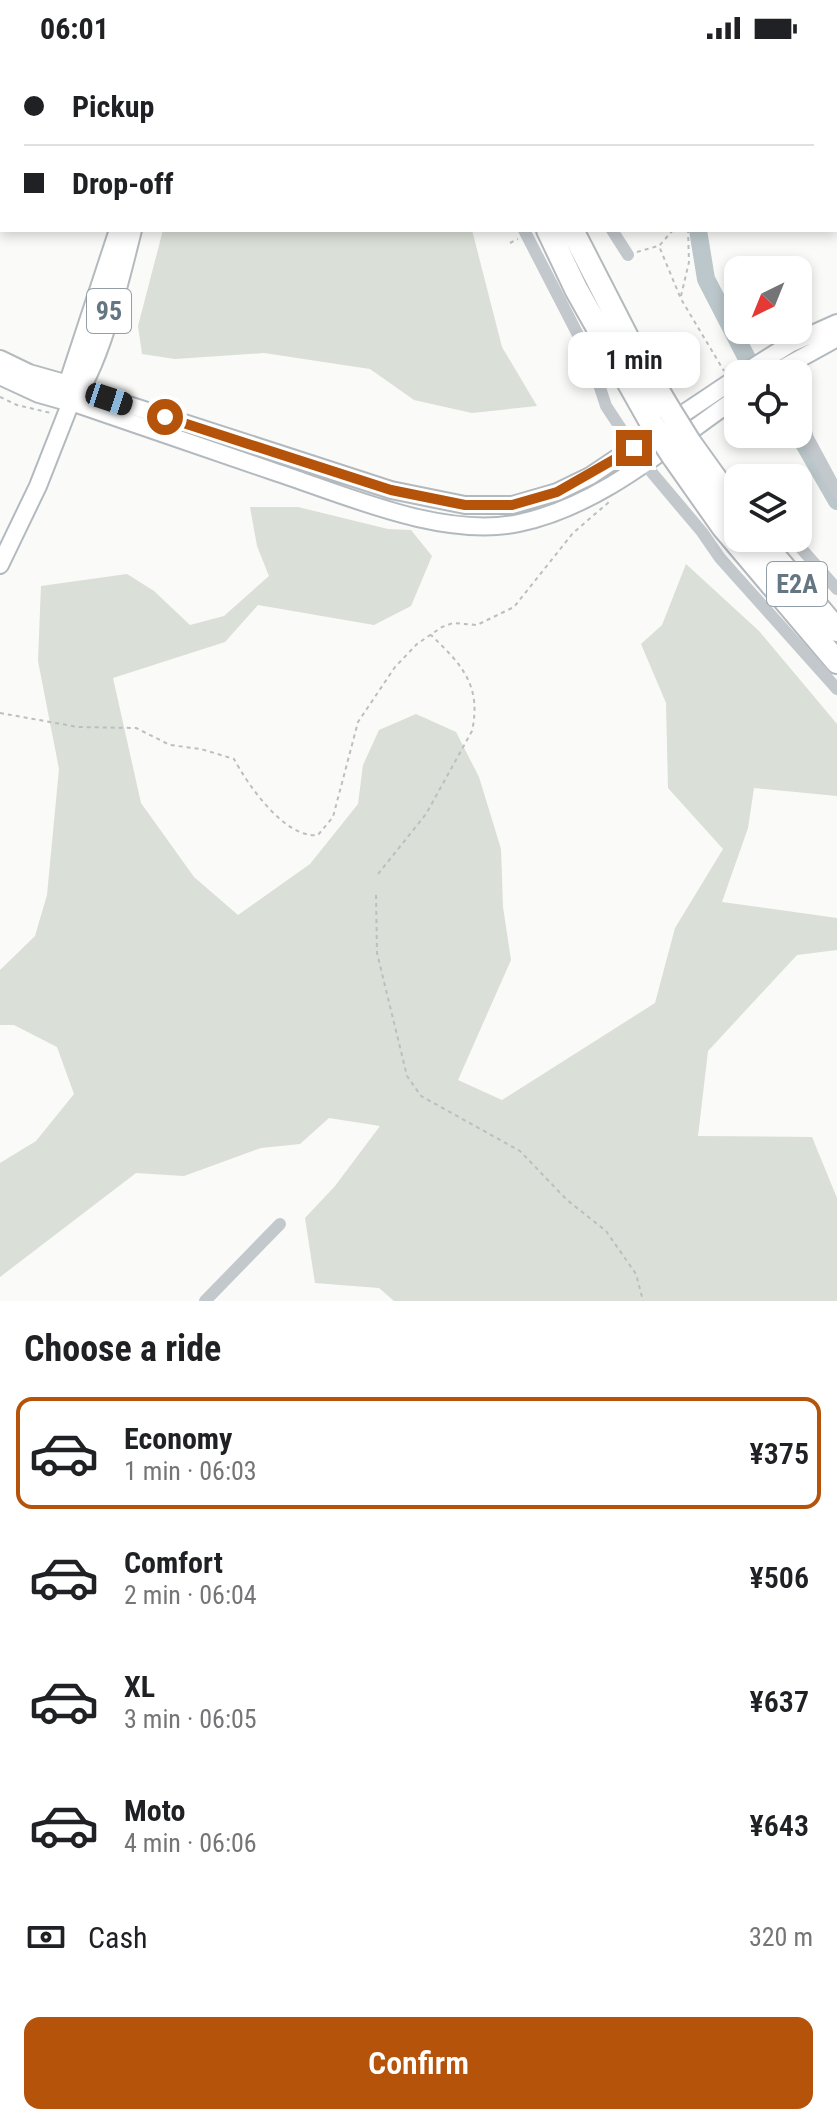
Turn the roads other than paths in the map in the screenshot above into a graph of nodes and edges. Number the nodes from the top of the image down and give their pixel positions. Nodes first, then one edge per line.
1 (118, 232) edge
2 (131, 232) edge
3 (525, 232) edge
4 (546, 232) edge
5 (573, 232) edge
6 (613, 232) edge
7 (628, 255) road end
8 (837, 323) edge
9 (837, 338) edge
10 (0, 360) edge
11 (774, 360) edge
12 (786, 360) edge
13 (0, 375) edge
14 (724, 394) edge
15 (71, 399) junction
16 (661, 418) junction
17 (812, 445) edge
18 (682, 450) junction
19 (638, 455) junction
20 (837, 492) edge
21 (724, 495) edge
22 (771, 552) edge
23 (804, 552) edge
24 (0, 565) edge
25 (837, 589) edge
26 (837, 630) edge
27 (837, 662) edge
28 (837, 689) edge
29 (280, 1224) dead end
30 (205, 1301) edge

1 - 15 main road, 95
2 - 15 main road, 95
3 - 19 street
4 - 16 highway, E2A
5 - 16 highway, E2A
6 - 7 street
8 - 11 street
9 - 12 street
10 - 15 main road
13 - 15 main road
14 - 19 street
15 - 19 street
15 - 19 street
15 - 24 street
16 - 18 highway, E2A, bridge
17 - 20 street
18 - 21 highway, E2A
18 - 27 highway, E2A
19 - 28 street
22 - 26 highway, E2A
23 - 25 street
29 - 30 street

